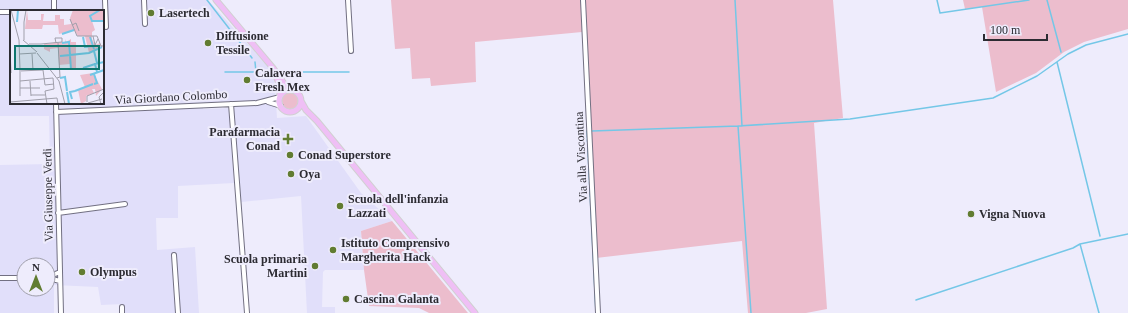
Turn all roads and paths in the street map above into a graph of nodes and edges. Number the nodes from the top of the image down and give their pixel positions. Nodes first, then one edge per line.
1 (105, 0) edge
2 (144, 0) edge
3 (216, 0) edge
4 (348, 0) edge
5 (583, 0) edge
6 (145, 24) dead end
7 (106, 27) dead end
8 (351, 51) dead end
9 (273, 68) junction
10 (293, 90) junction
11 (280, 96) junction
12 (262, 102) junction
13 (301, 102) junction
14 (56, 104) edge
15 (231, 104) junction
16 (281, 106) junction
17 (294, 111) junction
18 (56, 112) junction
19 (317, 121) junction
20 (125, 204) dead end
21 (58, 213) junction
22 (174, 255) dead end
23 (60, 272) junction
24 (56, 274) edge
25 (0, 278) edge
26 (16, 278) edge
27 (56, 280) edge
28 (60, 281) junction
29 (122, 307) dead end
30 (61, 312) edge
31 (122, 313) edge
32 (178, 313) edge
33 (247, 313) edge
34 (476, 313) edge
35 (598, 313) edge

1 - 7 street
2 - 6 street
3 - 9 main road
4 - 8 street
5 - 35 street, Via alla Viscontina
9 - 10 main road
9 - 11 main road
10 - 11 main road
10 - 13 main road
11 - 12 street, Via Giordano Colombo
11 - 16 main road
12 - 15 street, Via Giordano Colombo
12 - 16 street, Via Giordano Colombo
13 - 17 main road
13 - 19 main road
14 - 18 street, Via Giuseppe Verdi
15 - 18 street, Via Giordano Colombo
15 - 33 street
16 - 17 main road
17 - 19 main road
18 - 21 street, Via Giuseppe Verdi
19 - 34 main road
20 - 21 street
21 - 23 street, Via Giuseppe Verdi
22 - 32 street
23 - 24 street
23 - 28 street, Via Giuseppe Verdi
25 - 26 street
27 - 28 street
28 - 30 street, Via Giuseppe Verdi
29 - 31 street

